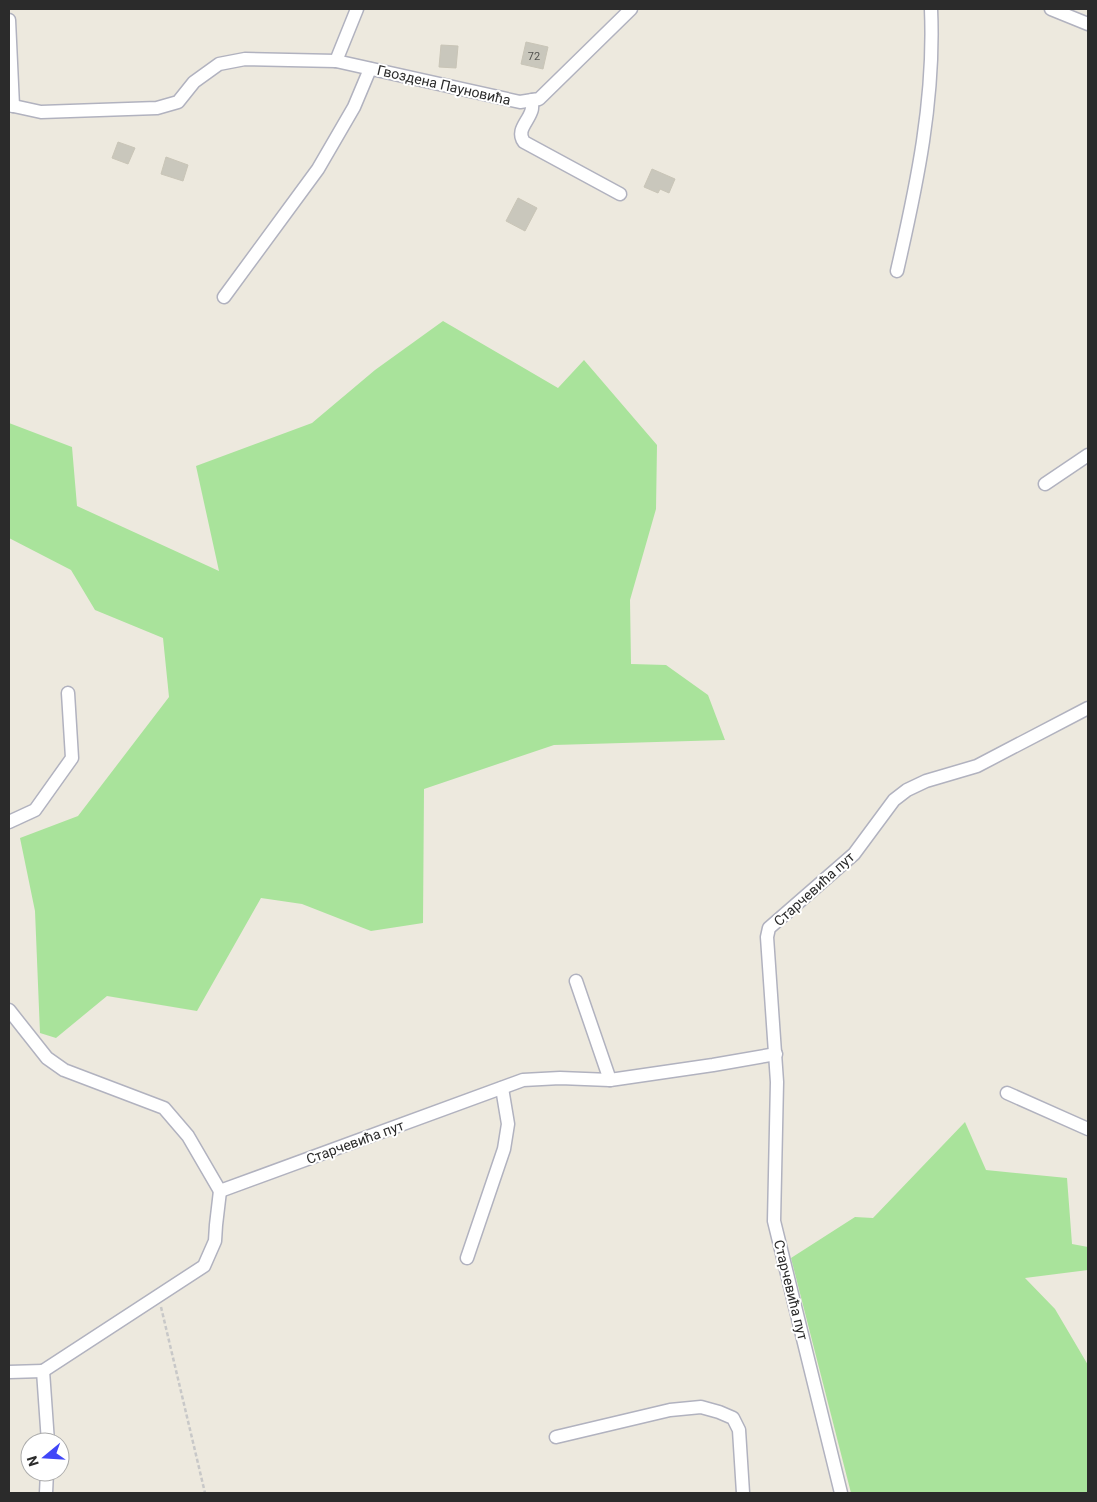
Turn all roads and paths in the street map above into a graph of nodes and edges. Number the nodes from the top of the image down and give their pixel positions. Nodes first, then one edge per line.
1 (357, 9) edge
2 (631, 9) edge
3 (932, 9) edge
4 (1051, 9) edge
5 (9, 20) edge
6 (1088, 24) edge
7 (336, 61) junction
8 (370, 68) junction
9 (532, 100) junction
10 (11, 106) edge
11 (620, 194) dead end
12 (897, 271) dead end
13 (224, 297) dead end
14 (1088, 455) edge
15 (1045, 484) dead end
16 (68, 693) dead end
17 (1088, 708) edge
18 (9, 822) edge
19 (576, 981) dead end
20 (9, 1010) edge
21 (776, 1054) junction
22 (610, 1080) junction
23 (502, 1088) junction
24 (1007, 1093) dead end
25 (1088, 1129) edge
26 (220, 1191) junction
27 (467, 1258) dead end
28 (158, 1296) junction
29 (42, 1371) junction
30 (9, 1372) edge
31 (47, 1432) edge
32 (556, 1437) dead end
33 (206, 1493) edge
34 (743, 1493) edge
35 (841, 1493) edge

1 - 7 street
2 - 9 street
3 - 12 street
4 - 6 street
5 - 10 street
7 - 8 street, Гвоздена Пауновића
7 - 10 street, Гвоздена Пауновића
8 - 9 street, Гвоздена Пауновића
8 - 13 street, Гвоздена Пауновића
9 - 11 street
14 - 15 street
16 - 18 street
17 - 21 street, Старчевића пут
19 - 22 street
20 - 26 street
21 - 22 street, Старчевића пут
21 - 35 street, Старчевића пут
22 - 23 street, Старчевића пут
23 - 26 street, Старчевића пут
23 - 27 street
24 - 25 street
26 - 28 street
28 - 29 street
28 - 33 path
29 - 30 street
29 - 31 street
32 - 34 street

